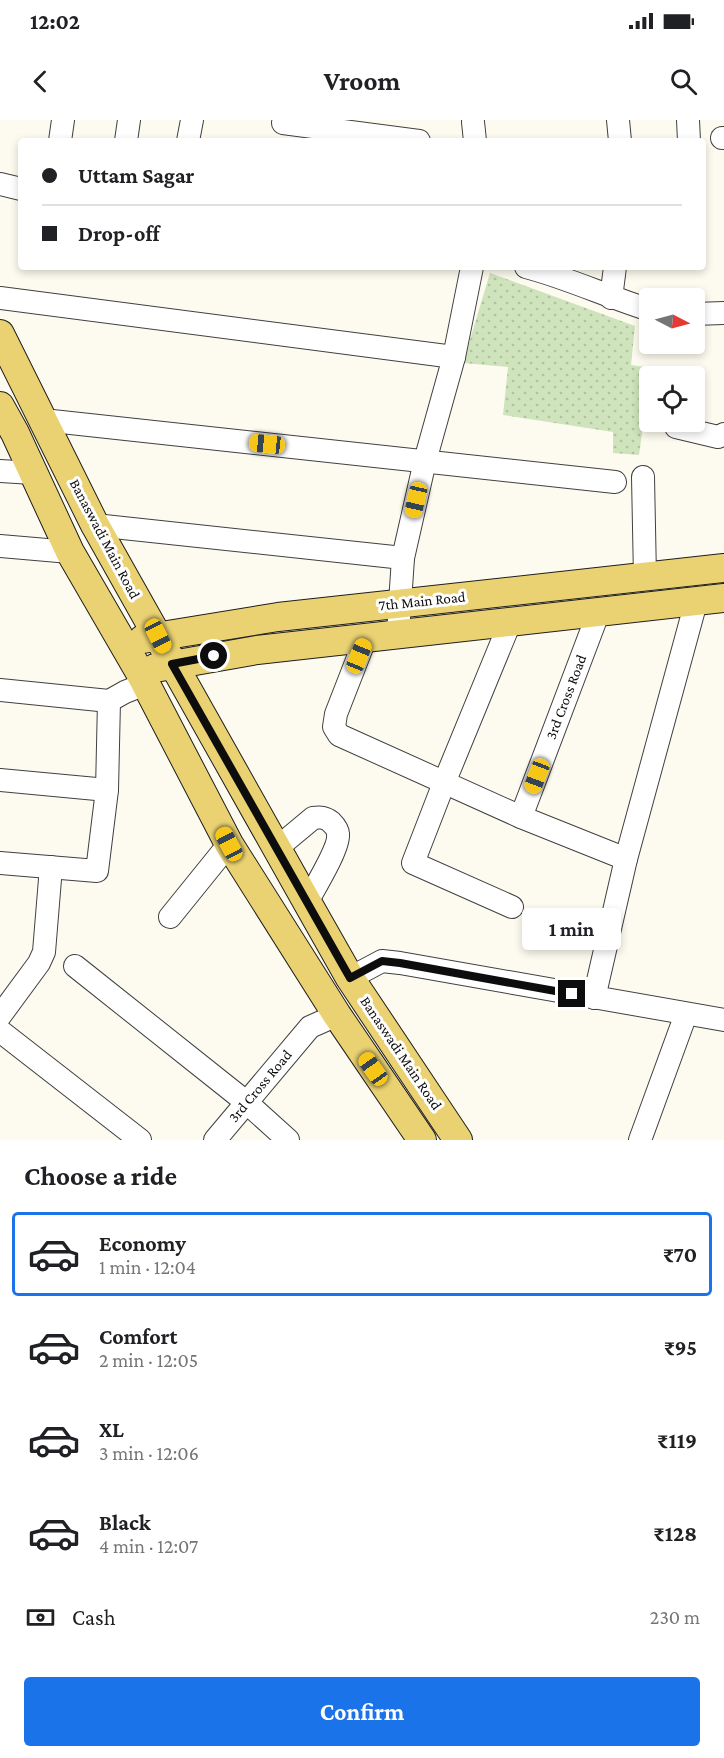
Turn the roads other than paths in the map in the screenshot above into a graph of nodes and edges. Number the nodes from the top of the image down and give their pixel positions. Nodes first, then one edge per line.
1 (63, 120) edge
2 (129, 120) edge
3 (192, 120) edge
4 (618, 120) edge
5 (688, 120) edge
6 (282, 128) edge
7 (60, 138) edge
8 (126, 138) edge
9 (189, 138) edge
10 (387, 138) edge
11 (620, 138) edge
12 (689, 138) edge
13 (0, 184) edge
14 (18, 188) edge
15 (471, 270) edge
16 (537, 270) edge
17 (615, 270) edge
18 (0, 298) edge
19 (611, 298) junction
20 (639, 307) edge
21 (724, 313) edge
22 (705, 314) edge
23 (0, 334) edge
24 (454, 357) junction
25 (0, 406) edge
26 (43, 420) junction
27 (699, 432) edge
28 (724, 434) edge
29 (9, 440) edge
30 (425, 461) junction
31 (0, 471) edge
32 (33, 473) junction
33 (644, 477) dead end
34 (615, 482) dead end
35 (95, 525) junction
36 (0, 546) edge
37 (70, 552) junction
38 (403, 558) junction
39 (724, 568) edge
40 (645, 577) junction
41 (724, 598) edge
42 (696, 602) junction
43 (401, 603) junction
44 (599, 611) junction
45 (512, 620) junction
46 (398, 633) junction
47 (158, 636) junction
48 (366, 637) junction
49 (122, 642) junction
50 (172, 664) junction
51 (142, 678) junction
52 (0, 690) edge
53 (109, 701) junction
54 (0, 780) edge
55 (444, 783) junction
56 (107, 790) junction
57 (521, 817) junction
58 (229, 844) junction
59 (277, 848) junction
60 (626, 859) junction
61 (0, 863) edge
62 (51, 867) junction
63 (307, 902) junction
64 (513, 907) dead end
65 (170, 917) dead end
66 (75, 966) dead end
67 (350, 978) junction
68 (594, 998) junction
69 (686, 1014) junction
70 (337, 1015) junction
71 (0, 1016) edge
72 (724, 1020) edge
73 (0, 1031) edge
74 (246, 1102) junction
75 (140, 1140) edge
76 (215, 1140) edge
77 (288, 1140) edge
78 (422, 1140) edge
79 (458, 1140) edge
80 (640, 1140) edge

1 - 7 street
2 - 8 street
3 - 9 street
4 - 11 street
5 - 12 street
6 - 10 street
13 - 14 street
15 - 24 street
16 - 19 street
17 - 19 street
18 - 24 street
19 - 20 street
21 - 22 street
23 - 26 main road, Banaswadi Main Road
24 - 30 street
25 - 29 main road, Banaswadi Main Road
26 - 30 street
26 - 35 main road, Banaswadi Main Road
27 - 28 street
29 - 32 main road, Banaswadi Main Road
30 - 34 street
30 - 38 street
31 - 32 street
32 - 37 main road, Banaswadi Main Road
33 - 40 street
35 - 38 street
35 - 47 main road, Banaswadi Main Road
36 - 37 street
37 - 49 main road, Banaswadi Main Road
38 - 43 street
39 - 40 main road, 7th Main Road
40 - 43 main road, 7th Main Road
41 - 42 main road, 7th Main Road
42 - 44 main road, 7th Main Road
42 - 60 street
43 - 46 street
43 - 47 main road, 7th Main Road
44 - 45 main road, 7th Main Road
44 - 57 street, 3rd Cross Road
45 - 46 main road, 7th Main Road
45 - 55 street
46 - 48 main road, 7th Main Road
47 - 49 main road, 7th Main Road
47 - 50 main road, Banaswadi Main Road
48 - 50 main road, 7th Main Road
48 - 55 street
49 - 51 main road, Banaswadi Main Road
50 - 51 main road, 7th Main Road
50 - 59 main road, Banaswadi Main Road
51 - 53 street
51 - 58 main road, Banaswadi Main Road
52 - 53 street
53 - 56 street
54 - 56 street
55 - 57 street
55 - 64 street
56 - 62 street
57 - 60 street
58 - 65 street
58 - 70 main road, Banaswadi Main Road
59 - 63 main road, Banaswadi Main Road
59 - 63 street
60 - 68 street
61 - 62 street
62 - 71 street
63 - 67 main road, Banaswadi Main Road
66 - 74 street
67 - 68 street
67 - 79 main road, Banaswadi Main Road
68 - 69 street
69 - 72 street
69 - 80 street
70 - 74 street, 3rd Cross Road
70 - 78 main road, Banaswadi Main Road
73 - 75 street
74 - 76 street, 3rd Cross Road
74 - 77 street

